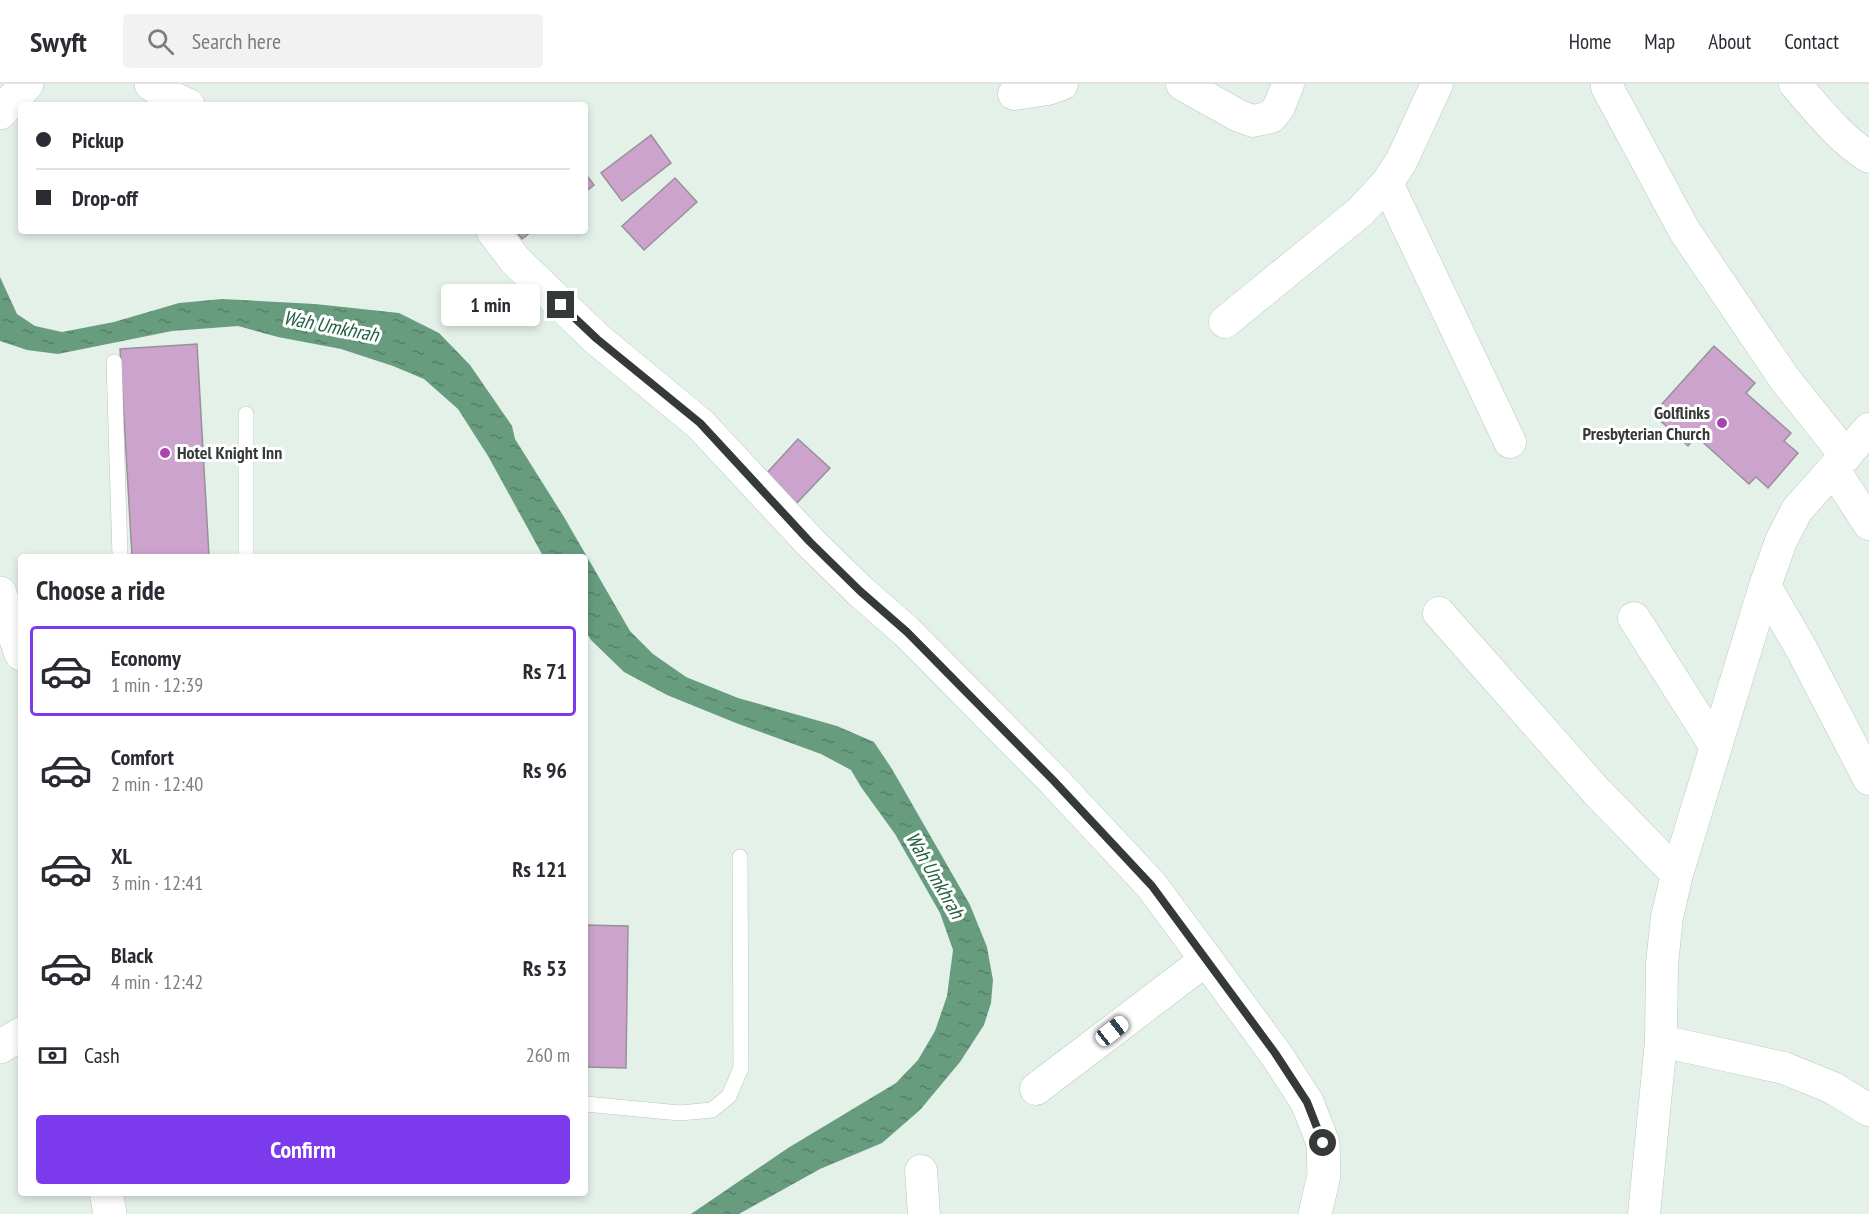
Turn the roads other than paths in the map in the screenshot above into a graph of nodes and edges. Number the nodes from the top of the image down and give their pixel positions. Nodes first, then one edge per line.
1 (27, 84) edge
2 (151, 84) edge
3 (1062, 84) edge
4 (1182, 84) edge
5 (1288, 84) edge
6 (1437, 84) edge
7 (1795, 84) edge
8 (1607, 87) dead end
9 (1014, 94) dead end
10 (181, 102) edge
11 (0, 113) edge
12 (1869, 158) edge
13 (1387, 183) junction
14 (495, 234) edge
15 (1225, 322) dead end
16 (114, 362) dead end
17 (246, 414) dead end
18 (1869, 429) edge
19 (1510, 442) dead end
20 (1840, 463) junction
21 (1869, 524) edge
22 (120, 554) edge
23 (246, 554) edge
24 (1765, 586) junction
25 (0, 593) edge
26 (1439, 613) dead end
27 (1634, 618) dead end
28 (18, 645) edge
29 (1716, 747) junction
30 (1869, 779) edge
31 (740, 857) dead end
32 (1677, 874) junction
33 (1207, 959) junction
34 (18, 1037) edge
35 (1661, 1041) junction
36 (0, 1047) edge
37 (1036, 1089) dead end
38 (588, 1104) edge
39 (1869, 1110) edge
40 (921, 1171) dead end
41 (107, 1196) edge
42 (110, 1214) edge
43 (924, 1214) edge
44 (1315, 1214) edge
45 (1644, 1214) edge

1 - 11 street
2 - 10 street
3 - 9 street
4 - 5 street
6 - 13 street
7 - 12 street
8 - 20 street
13 - 15 street
13 - 19 street
14 - 33 street
16 - 22 lane
17 - 23 lane
18 - 20 street
20 - 21 street
20 - 24 street
24 - 29 street
24 - 30 street
25 - 28 street
26 - 32 street
27 - 29 street
29 - 32 street
31 - 38 lane
32 - 35 street
33 - 37 street
33 - 44 street
34 - 36 street
35 - 39 street
35 - 45 street
40 - 43 street
41 - 42 street

